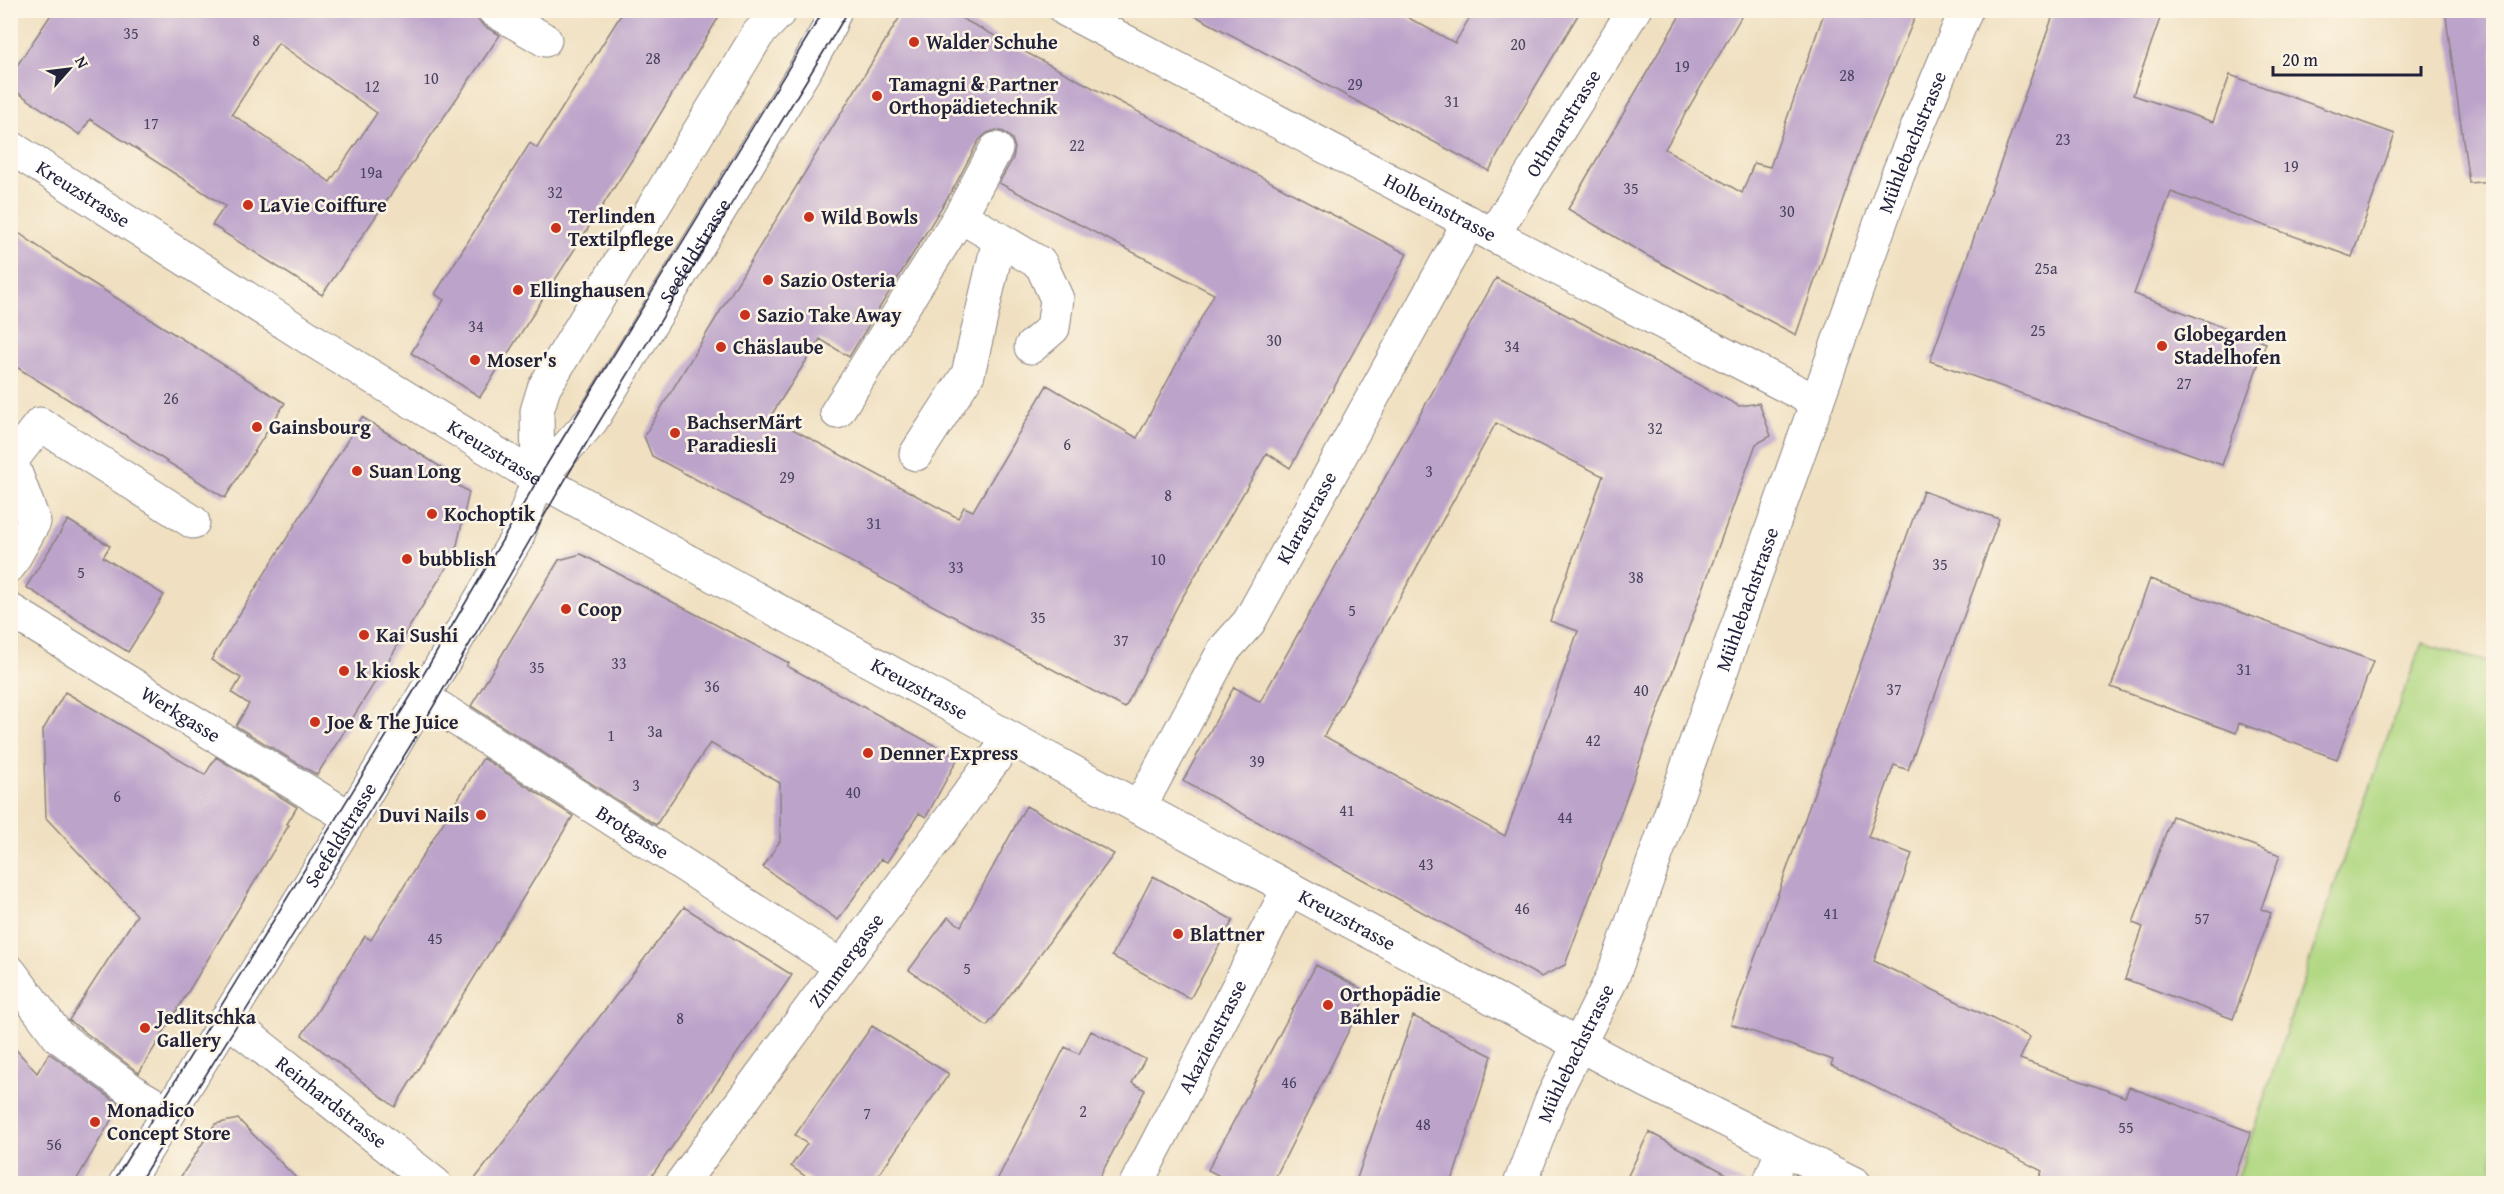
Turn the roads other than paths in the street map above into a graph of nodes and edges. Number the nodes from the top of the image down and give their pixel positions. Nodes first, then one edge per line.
1 (494, 10) edge
2 (781, 10) edge
3 (835, 10) edge
4 (1066, 10) edge
5 (1634, 10) edge
6 (1966, 10) edge
7 (545, 40) dead end
8 (10, 147) edge
9 (996, 149) dead end
10 (960, 216) junction
11 (1481, 229) junction
12 (999, 239) junction
13 (1031, 347) dead end
14 (1817, 402) junction
15 (837, 412) dead end
16 (916, 454) dead end
17 (538, 480) junction
18 (193, 522) dead end
19 (10, 565) edge
20 (10, 610) edge
21 (424, 698) junction
22 (1010, 738) junction
23 (1139, 808) junction
24 (351, 818) junction
25 (1289, 888) junction
26 (842, 966) junction
27 (10, 972) edge
28 (228, 1020) junction
29 (1581, 1044) junction
30 (169, 1113) junction
31 (1799, 1164) edge
32 (125, 1184) edge
33 (435, 1184) edge
34 (681, 1184) edge
35 (1136, 1184) edge
36 (1520, 1184) edge
37 (1769, 1184) edge
38 (1855, 1184) edge

1 - 7 street
2 - 17 street, Seefeldstrasse
3 - 17 street, Seefeldstrasse
4 - 11 street, Holbeinstrasse
5 - 11 street, Othmarstrasse
6 - 14 street, Mühlebachstrasse
8 - 17 street, Kreuzstrasse
9 - 10 street
10 - 12 street
10 - 15 street
11 - 14 street, Holbeinstrasse
11 - 23 street, Klarastrasse
12 - 13 street
12 - 16 street
14 - 29 street, Mühlebachstrasse
17 - 21 street, Seefeldstrasse
17 - 22 street, Kreuzstrasse
18 - 19 street
20 - 24 street, Werkgasse
21 - 24 street, Seefeldstrasse
21 - 26 street, Brotgasse
22 - 23 street, Kreuzstrasse
22 - 26 street, Zimmergasse
23 - 25 street, Kreuzstrasse
24 - 28 street, Seefeldstrasse
25 - 29 street, Kreuzstrasse
25 - 35 street, Akazienstrasse
26 - 34 street, Zimmergasse
27 - 30 street
28 - 30 street, Seefeldstrasse
28 - 33 street, Reinhardstrasse
29 - 31 street, Kreuzstrasse
29 - 36 street, Mühlebachstrasse
30 - 32 street, Seefeldstrasse
31 - 37 street
31 - 38 street, Kreuzstrasse

